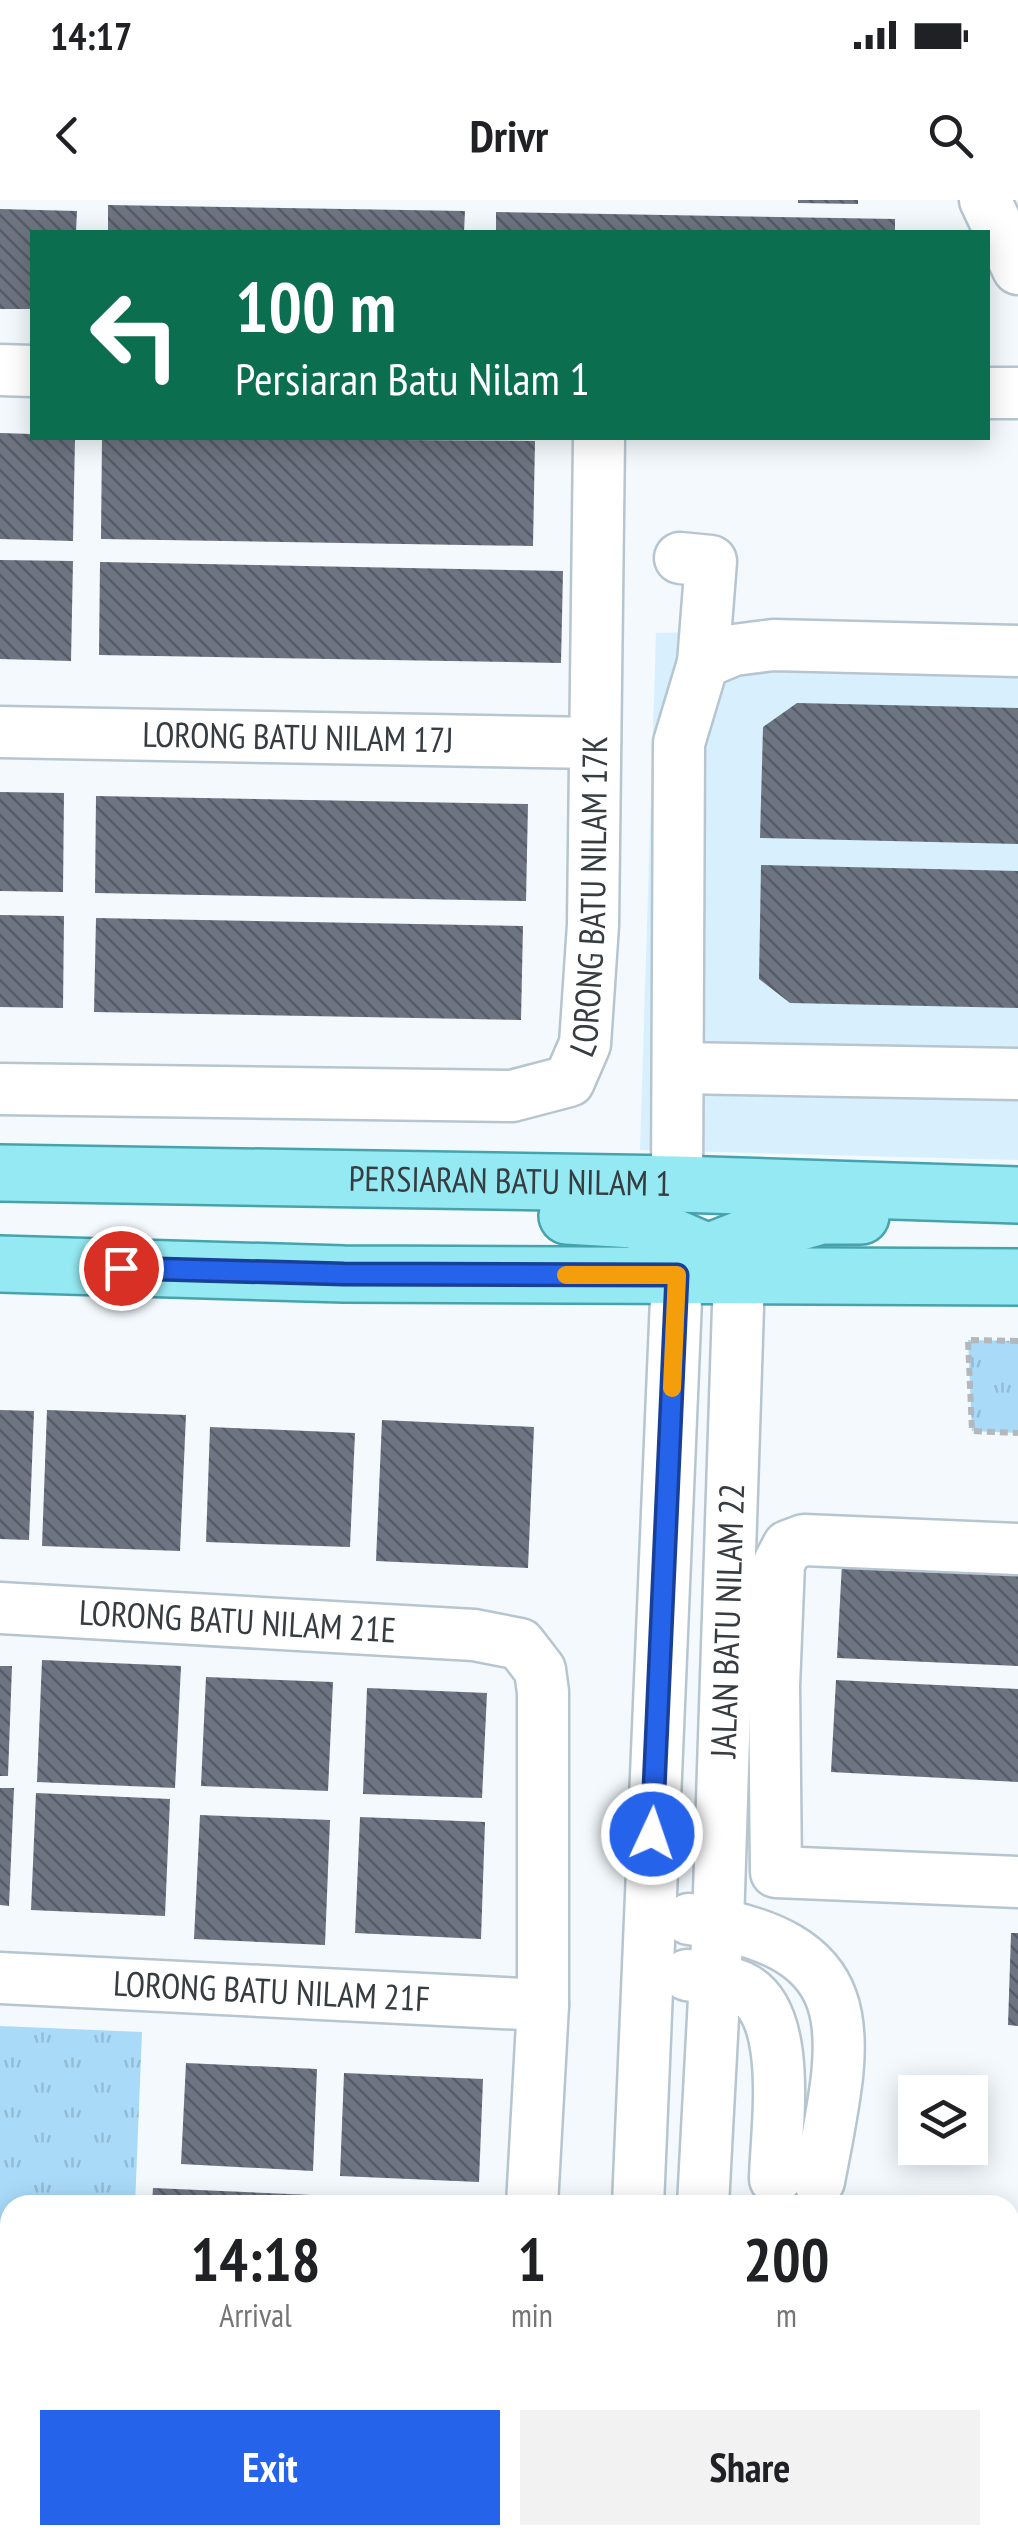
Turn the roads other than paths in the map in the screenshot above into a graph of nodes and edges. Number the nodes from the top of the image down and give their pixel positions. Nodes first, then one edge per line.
1 (985, 200) edge
2 (1018, 269) edge
3 (0, 370) edge
4 (30, 371) edge
5 (990, 392) edge
6 (1018, 393) edge
7 (599, 440) edge
8 (680, 558) dead end
9 (1018, 651) edge
10 (703, 662) junction
11 (0, 732) edge
12 (595, 743) junction
13 (678, 1068) junction
14 (1018, 1074) edge
15 (0, 1088) edge
16 (0, 1173) edge
17 (280, 1176) junction
18 (677, 1184) junction
19 (1018, 1195) edge
20 (1018, 1218) edge
21 (0, 1264) edge
22 (708, 1268) junction
23 (1018, 1277) edge
24 (1018, 1549) edge
25 (0, 1608) edge
26 (1018, 1882) edge
27 (649, 1914) junction
28 (718, 1923) junction
29 (646, 1968) junction
30 (0, 1978) edge
31 (716, 1980) junction
32 (543, 2005) junction
33 (796, 2192) edge
34 (533, 2195) edge
35 (638, 2195) edge
36 (704, 2195) edge

1 - 2 street
3 - 4 street
5 - 6 street
7 - 12 street, LORONG BATU NILAM 17K
8 - 10 street
9 - 10 street
10 - 13 street
11 - 12 street, LORONG BATU NILAM 17J
12 - 15 street, LORONG BATU NILAM 17K
13 - 14 street
13 - 18 street
16 - 17 main road, PERSIARAN BATU NILAM 1
17 - 18 main road, PERSIARAN BATU NILAM 1
17 - 22 main road
18 - 19 main road, PERSIARAN BATU NILAM 1
20 - 22 main road
21 - 22 main road
22 - 23 main road
22 - 27 street, JALAN BATU NILAM 22
22 - 28 street, JALAN BATU NILAM 22
24 - 26 street
25 - 32 street, LORONG BATU NILAM 21E
27 - 28 street
27 - 29 street, JALAN BATU NILAM 22
28 - 31 street, JALAN BATU NILAM 22
28 - 33 street
29 - 31 street
29 - 35 street, JALAN BATU NILAM 22
30 - 32 street, LORONG BATU NILAM 21F
31 - 33 street
31 - 36 street, JALAN BATU NILAM 22
32 - 34 street, LORONG BATU NILAM 21E

